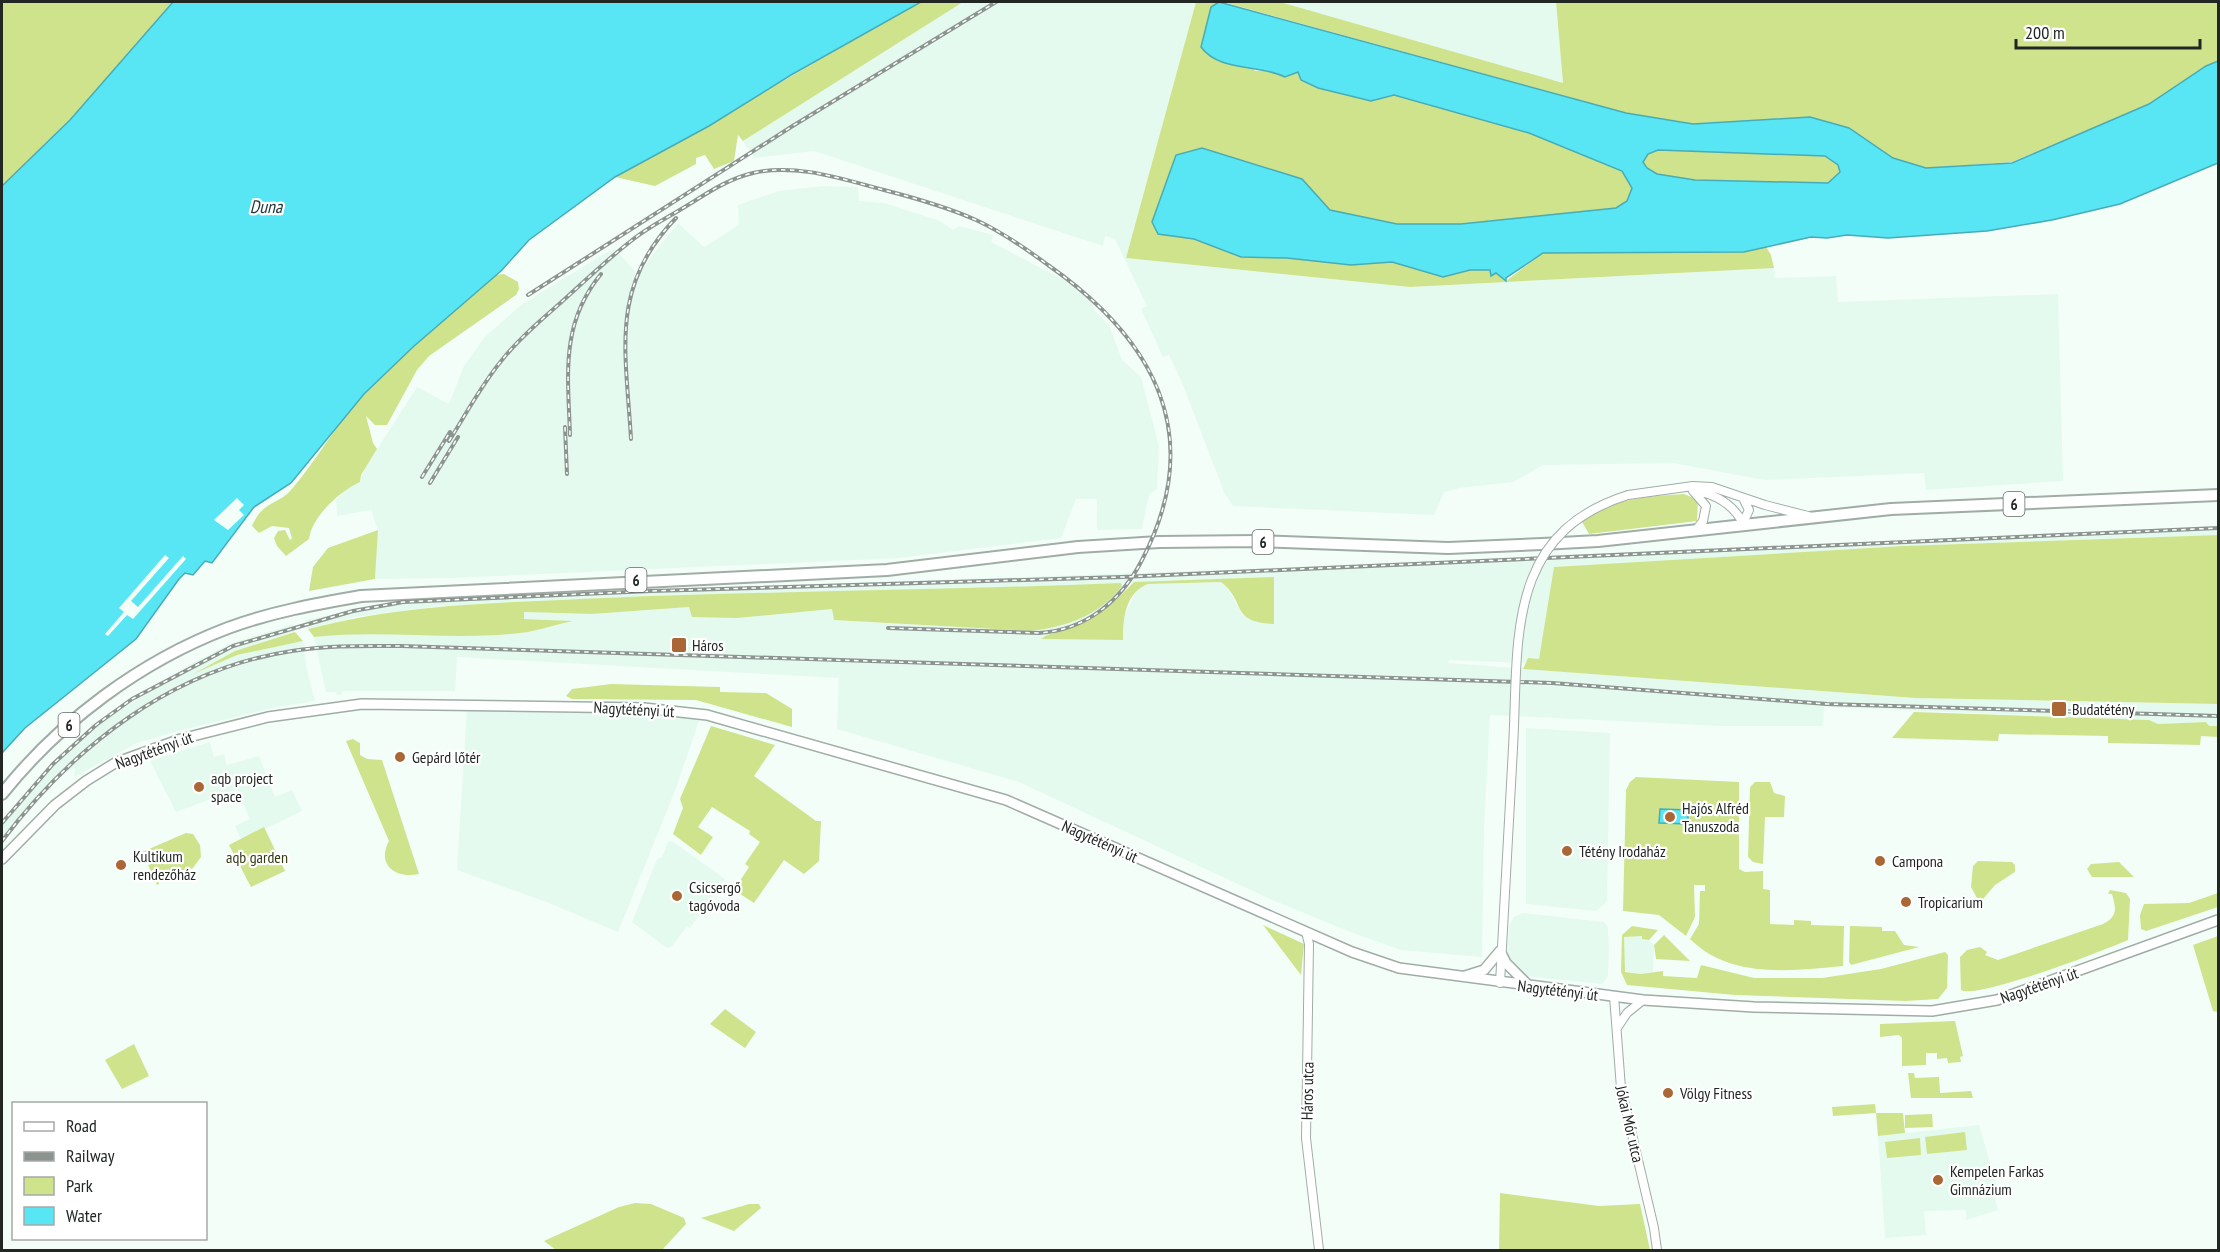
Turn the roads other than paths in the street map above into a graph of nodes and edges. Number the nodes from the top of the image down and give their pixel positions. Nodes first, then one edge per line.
1 (1674, 489) junction
2 (1692, 490) junction
3 (2218, 495) edge
4 (1741, 496) junction
5 (1810, 516) junction
6 (1743, 523) junction
7 (1696, 530) junction
8 (2, 794) edge
9 (2, 859) edge
10 (2218, 920) edge
11 (1306, 932) junction
12 (1500, 951) junction
13 (1462, 978) junction
14 (1500, 982) junction
15 (1529, 986) junction
16 (1614, 996) junction
17 (1642, 1000) junction
18 (1616, 1030) junction
19 (1319, 1251) edge
20 (1657, 1251) edge

1 - 2 street
1 - 4 street
1 - 12 street, bridge
2 - 6 street
2 - 7 street
3 - 5 main road, 6
4 - 5 street
4 - 6 street
5 - 6 main road, 6
6 - 7 main road, 6
7 - 8 main road, 6
9 - 11 main road, Nagytétényi út
10 - 17 main road, Nagytétényi út
11 - 13 main road, Nagytétényi út
11 - 19 street, Háros utca
12 - 13 main road
12 - 14 street
12 - 15 main road
13 - 14 main road, Nagytétényi út
14 - 15 main road, Nagytétényi út
15 - 16 main road, Nagytétényi út
16 - 17 main road, Nagytétényi út
16 - 18 street, Jókai Mór utca
17 - 18 street
18 - 20 street, Jókai Mór utca

